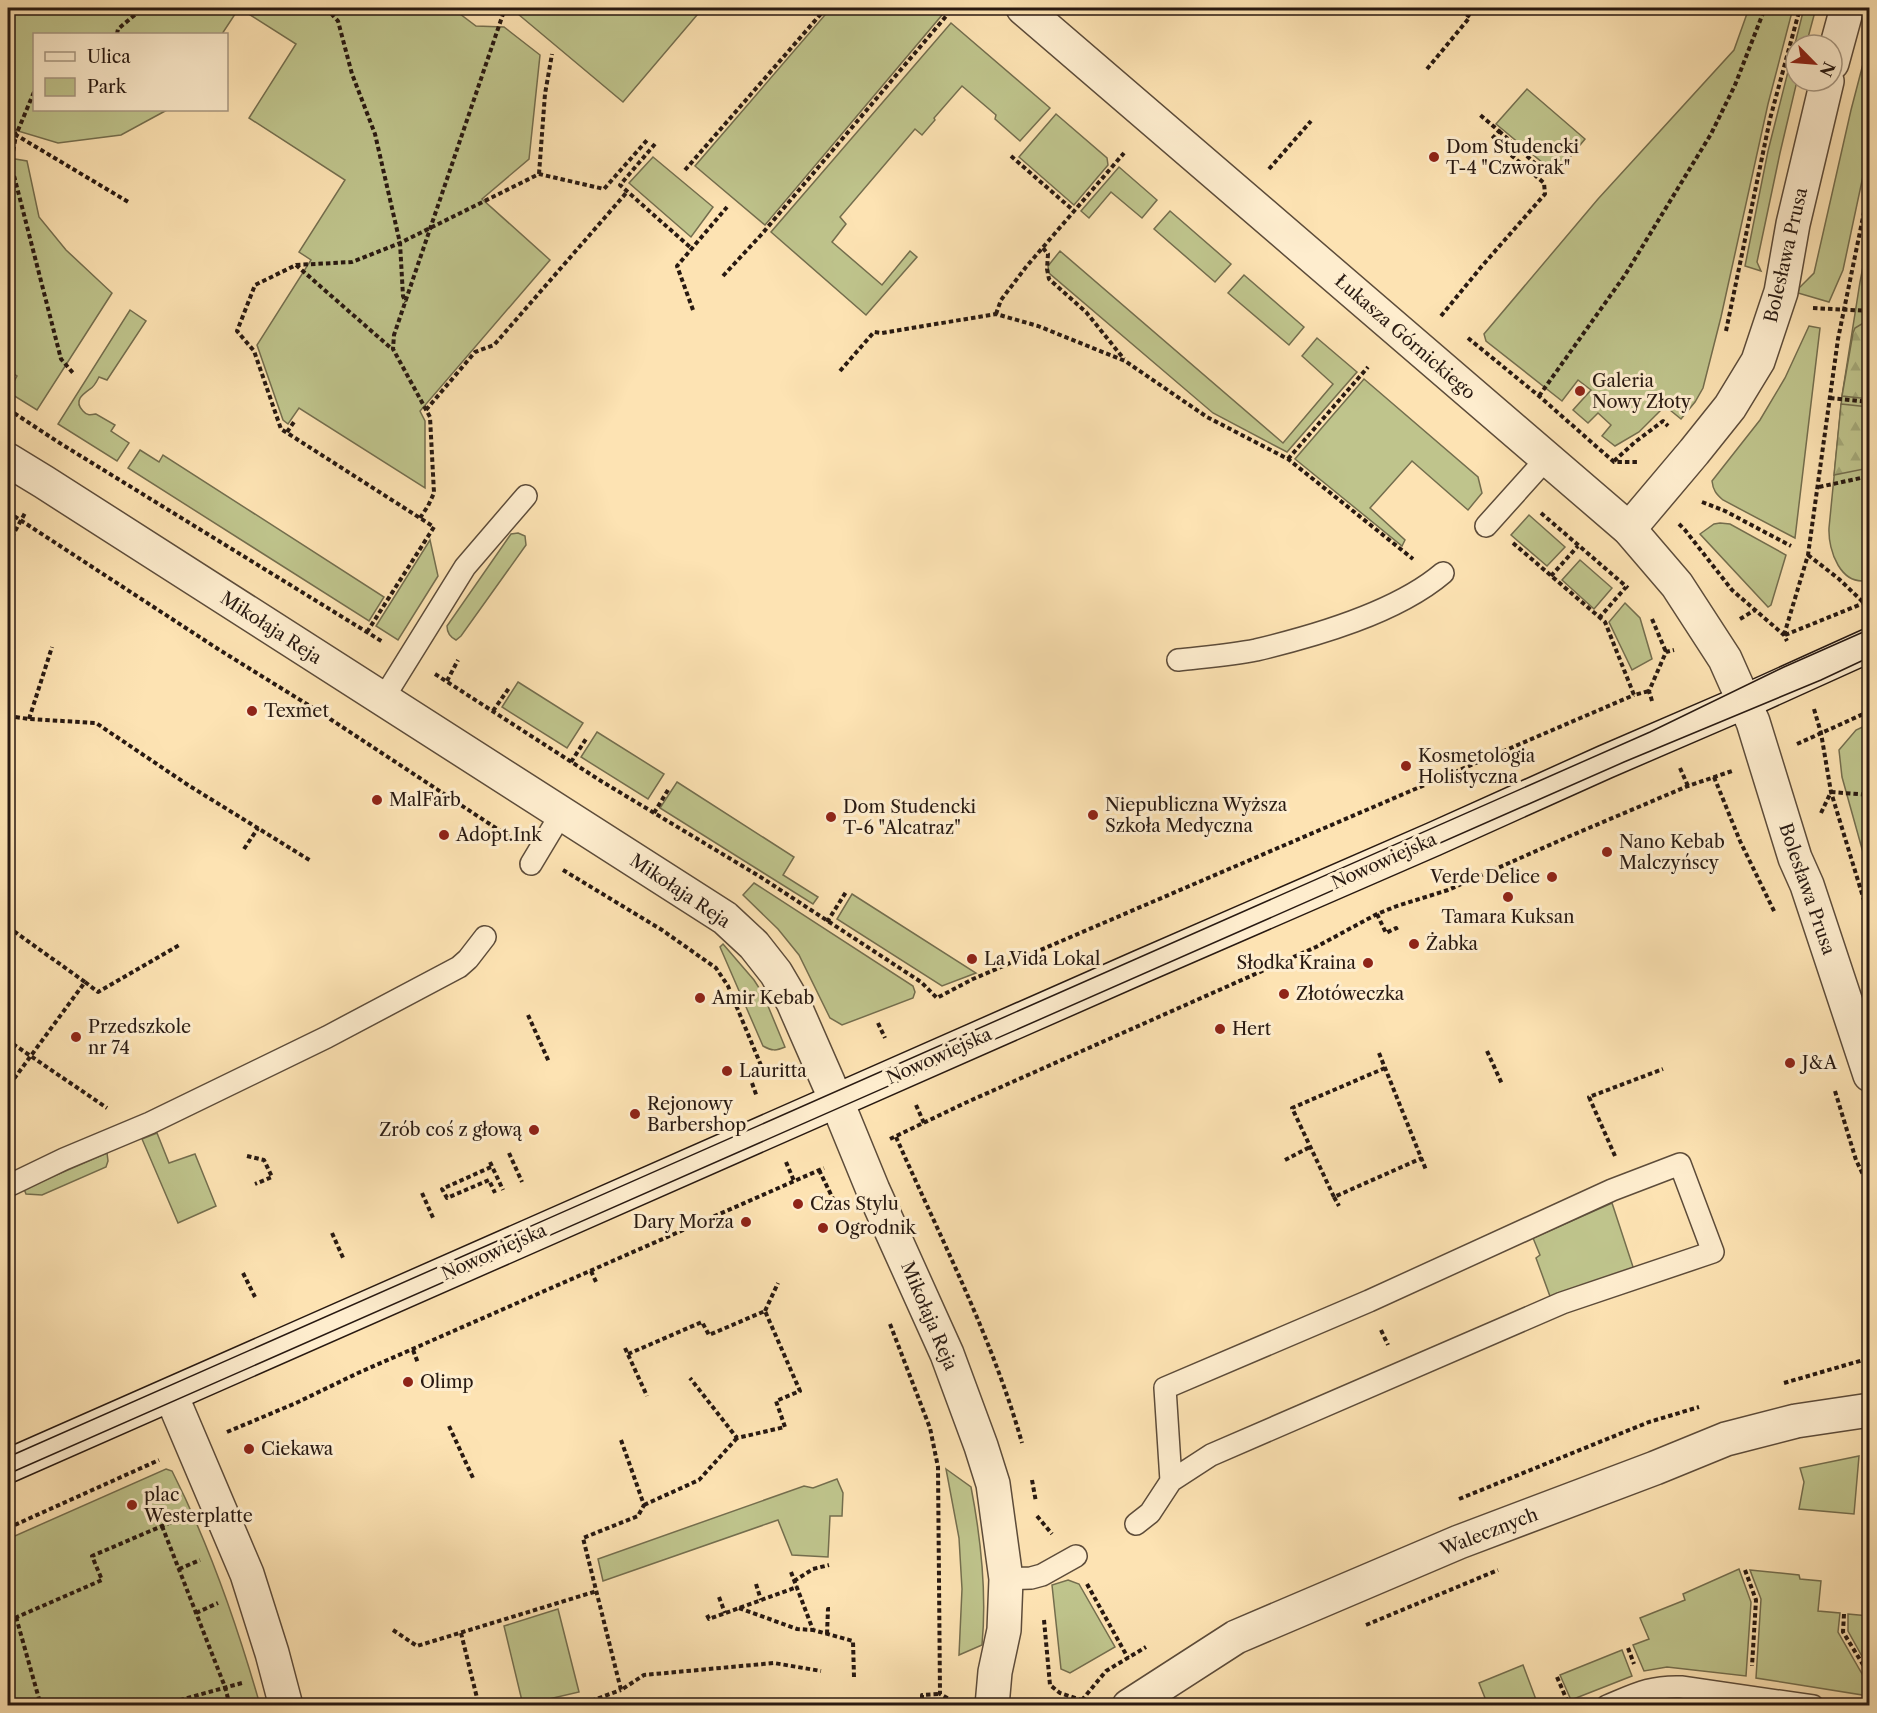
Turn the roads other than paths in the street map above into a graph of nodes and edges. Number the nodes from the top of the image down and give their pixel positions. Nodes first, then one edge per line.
1 (1023, 8) edge
2 (1847, 8) edge
3 (1840, 33) edge
4 (1824, 93) edge
5 (1547, 458) junction
6 (8, 460) edge
7 (526, 496) dead end
8 (1486, 526) dead end
9 (1629, 529) junction
10 (1443, 573) road end
11 (1869, 645) edge
12 (1178, 660) dead end
13 (383, 699) junction
14 (1744, 702) junction
15 (561, 814) junction
16 (533, 859) road end
17 (485, 937) dead end
18 (1869, 1076) edge
19 (836, 1101) junction
20 (8, 1186) edge
21 (171, 1395) junction
22 (1869, 1410) edge
23 (8, 1466) edge
24 (1171, 1481) junction
25 (1136, 1524) dead end
26 (1076, 1556) dead end
27 (1006, 1580) junction
28 (286, 1706) edge
29 (992, 1706) edge
30 (1129, 1706) edge
31 (1608, 1706) edge
32 (1813, 1706) edge

1 - 5 street, Łukasza Górnickiego
2 - 3 street
4 - 9 street, Bolesława Prusa
5 - 8 lane
5 - 9 street, Łukasza Górnickiego
6 - 13 street, Mikołaja Reja
7 - 13 lane
9 - 14 street, Łukasza Górnickiego
10 - 12 lane
11 - 14 street, Nowowiejska
13 - 15 street, Mikołaja Reja
14 - 18 street, Bolesława Prusa
14 - 19 street, Nowowiejska
15 - 16 lane
15 - 19 street, Mikołaja Reja
17 - 20 lane
19 - 21 street, Nowowiejska
19 - 27 street, Mikołaja Reja
21 - 23 street, Nowowiejska
21 - 28 street
22 - 30 street, Walecznych
24 - 24 lane
24 - 25 lane
26 - 27 lane
27 - 29 street, Mikołaja Reja
31 - 32 lane

